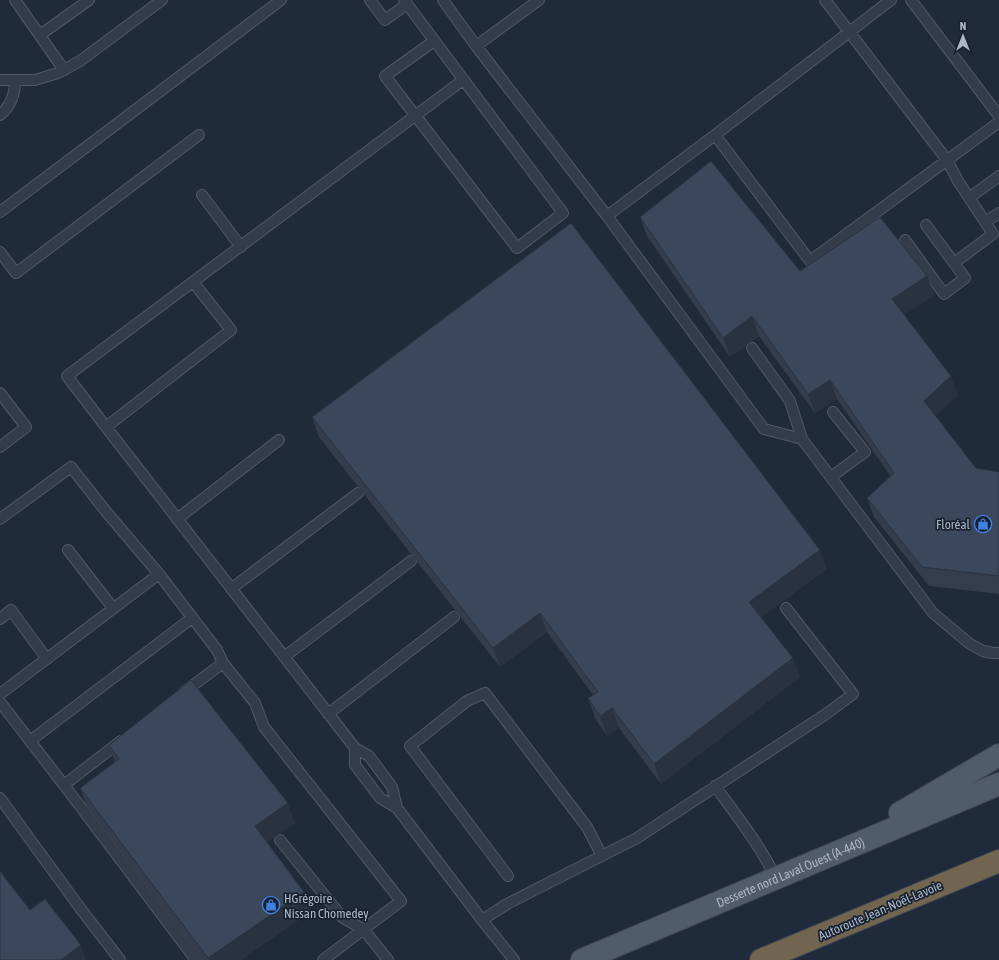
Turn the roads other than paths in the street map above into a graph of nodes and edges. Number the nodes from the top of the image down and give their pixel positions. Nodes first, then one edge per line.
1 (88, 0) edge
2 (162, 0) edge
3 (281, 0) edge
4 (370, 0) edge
5 (443, 0) edge
6 (539, 0) edge
7 (825, 0) edge
8 (891, 0) edge
9 (911, 0) edge
10 (20, 2) edge
11 (405, 2) edge
12 (850, 32) junction
13 (40, 35) junction
14 (434, 40) junction
15 (476, 46) junction
16 (64, 70) junction
17 (0, 80) edge
18 (15, 80) junction
19 (463, 80) junction
20 (0, 115) edge
21 (415, 116) junction
22 (999, 116) edge
23 (999, 122) edge
24 (715, 135) junction
25 (199, 136) dead end
26 (947, 160) junction
27 (999, 176) edge
28 (202, 195) dead end
29 (969, 198) junction
30 (0, 212) edge
31 (999, 213) edge
32 (607, 216) junction
33 (985, 222) junction
34 (926, 225) dead end
35 (905, 240) dead end
36 (241, 247) junction
37 (0, 252) edge
38 (954, 262) junction
39 (193, 282) junction
40 (752, 348) dead end
41 (0, 393) edge
42 (834, 412) dead end
43 (106, 427) junction
44 (802, 439) junction
45 (279, 440) dead end
46 (0, 447) edge
47 (831, 477) junction
48 (358, 493) edge
49 (0, 519) edge
50 (177, 519) junction
51 (68, 550) dead end
52 (411, 561) edge
53 (159, 574) junction
54 (231, 589) junction
55 (113, 608) junction
56 (786, 608) dead end
57 (454, 617) edge
58 (192, 618) junction
59 (0, 619) edge
60 (999, 653) edge
61 (284, 657) junction
62 (47, 658) junction
63 (223, 662) junction
64 (0, 694) edge
65 (174, 700) edge
66 (0, 702) edge
67 (328, 714) junction
68 (131, 733) edge
69 (30, 741) junction
70 (355, 748) junction
71 (999, 755) edge
72 (999, 784) edge
73 (64, 785) junction
74 (715, 786) junction
75 (0, 798) edge
76 (397, 808) junction
77 (280, 840) dead end
78 (602, 856) junction
79 (827, 856) junction
80 (999, 861) edge
81 (508, 876) dead end
82 (776, 878) junction
83 (482, 920) junction
84 (364, 930) junction
85 (120, 960) edge
86 (196, 960) edge
87 (324, 960) edge
88 (388, 960) edge
89 (514, 960) edge
90 (582, 960) edge
91 (762, 960) edge

1 - 13 lane
2 - 16 lane
3 - 30 lane
4 - 11 lane
5 - 15 lane
6 - 15 lane
7 - 12 lane
8 - 12 lane
9 - 22 lane
10 - 13 lane
11 - 14 lane
12 - 24 lane
12 - 26 lane
13 - 16 lane
14 - 19 lane
14 - 21 lane
15 - 32 lane
16 - 18 lane
17 - 18 lane
18 - 20 lane
19 - 21 lane
19 - 21 lane
21 - 36 lane
23 - 26 lane
24 - 26 lane
24 - 32 lane
25 - 37 lane
26 - 29 lane
27 - 29 lane
28 - 36 lane
29 - 33 lane
31 - 33 lane
32 - 44 lane
33 - 38 lane
34 - 38 lane
35 - 38 lane
36 - 39 lane
39 - 43 lane
39 - 43 lane
40 - 44 lane
41 - 46 lane
42 - 47 lane
43 - 50 lane
44 - 47 lane
45 - 50 lane
47 - 60 lane
48 - 54 lane
49 - 53 lane
50 - 54 lane
51 - 55 lane
52 - 61 lane
53 - 55 lane
53 - 58 lane
54 - 61 lane
55 - 62 lane
56 - 74 lane
57 - 67 lane
58 - 63 lane
58 - 69 lane
59 - 62 lane
61 - 67 lane
62 - 64 lane
63 - 65 lane
63 - 84 lane
66 - 69 lane
67 - 70 lane
68 - 73 lane
69 - 73 lane
70 - 76 lane
70 - 76 lane
71 - 79 main road
72 - 79 main road, Desserte nord Laval Ouest (A-440)
73 - 86 lane
74 - 78 lane
74 - 82 lane
75 - 85 lane
76 - 83 lane
77 - 84 lane
78 - 81 lane
78 - 83 lane
79 - 82 main road, Desserte nord Laval Ouest (A-440)
80 - 91 highway, Autoroute Jean-Noël-Lavoie
82 - 90 main road, Desserte nord Laval Ouest (A-440)
83 - 89 lane
84 - 87 lane
84 - 88 lane

